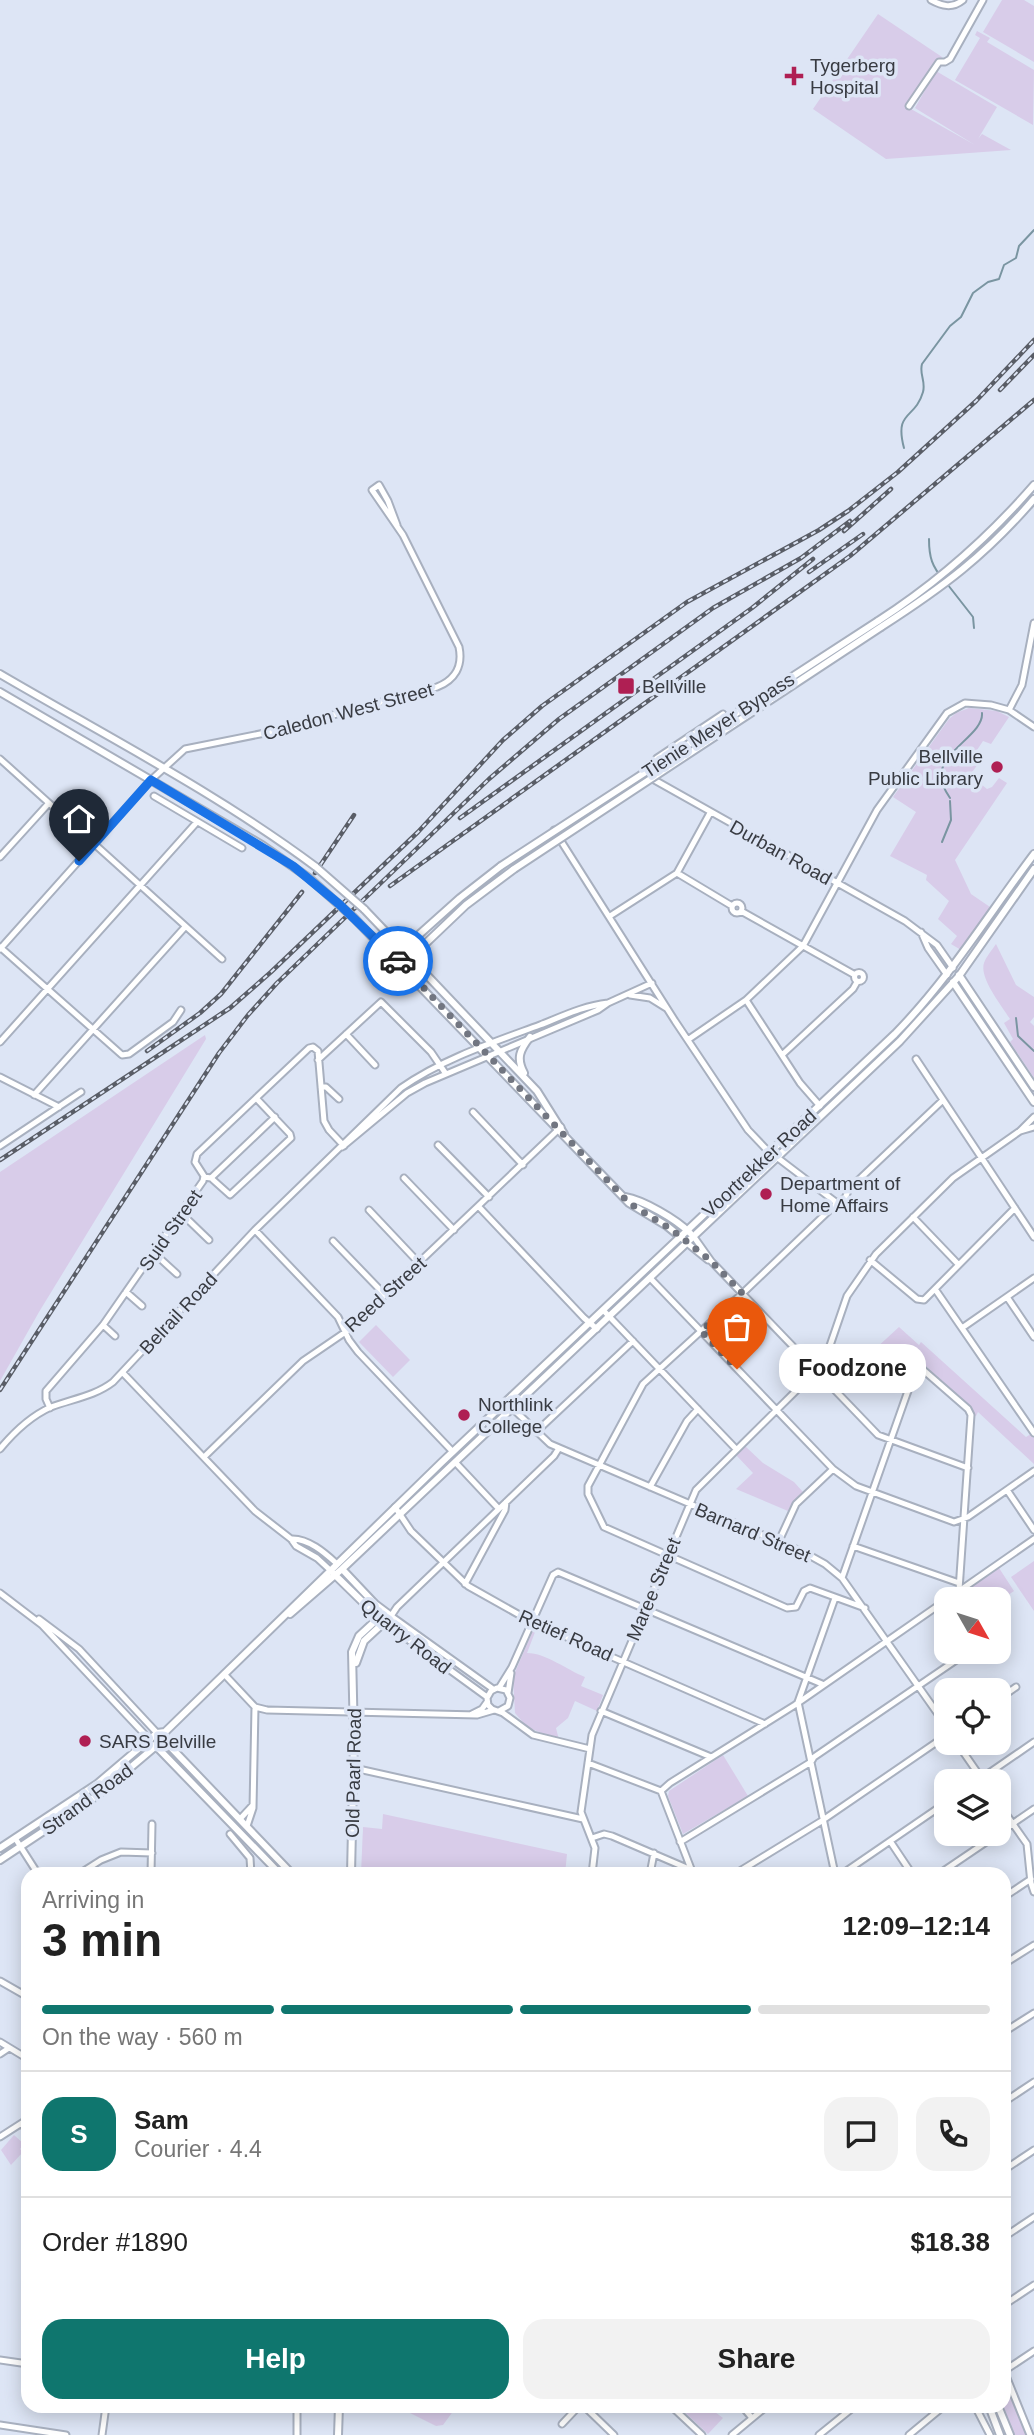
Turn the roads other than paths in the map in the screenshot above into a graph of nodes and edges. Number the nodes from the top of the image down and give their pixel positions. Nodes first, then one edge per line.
1 (931, 0) edge
2 (963, 0) edge
3 (984, 0) edge
4 (909, 106) dead end
5 (1034, 485) edge
6 (1027, 493) junction
7 (1034, 499) edge
8 (397, 525) junction
9 (1034, 623) edge
10 (879, 624) junction
11 (0, 674) edge
12 (0, 692) edge
13 (1009, 710) junction
14 (1034, 727) edge
15 (0, 759) edge
16 (164, 770) junction
17 (642, 773) junction
18 (649, 778) junction
19 (151, 780) junction
20 (154, 796) dead end
21 (49, 803) junction
22 (710, 813) junction
23 (197, 821) junction
24 (556, 833) junction
25 (94, 843) junction
26 (242, 848) dead end
27 (1034, 854) edge
28 (0, 857) edge
29 (1034, 869) edge
30 (677, 873) junction
31 (837, 884) junction
32 (140, 885) junction
33 (610, 916) junction
34 (185, 927) junction
35 (921, 932) junction
36 (803, 946) junction
37 (0, 948) edge
38 (403, 948) junction
39 (394, 957) junction
40 (411, 957) junction
41 (222, 959) dead end
42 (402, 966) junction
43 (953, 968) junction
44 (947, 975) junction
45 (959, 976) junction
46 (652, 983) junction
47 (953, 983) junction
48 (47, 989) junction
49 (627, 995) junction
50 (746, 1000) junction
51 (608, 1003) junction
52 (181, 1010) dead end
53 (668, 1010) junction
54 (93, 1030) junction
55 (346, 1034) junction
56 (530, 1038) junction
57 (689, 1039) junction
58 (0, 1042) edge
59 (493, 1043) junction
60 (481, 1048) junction
61 (500, 1050) junction
62 (488, 1055) junction
63 (782, 1055) junction
64 (916, 1059) dead end
65 (318, 1060) junction
66 (375, 1065) dead end
67 (441, 1066) junction
68 (446, 1074) junction
69 (0, 1077) edge
70 (527, 1079) junction
71 (321, 1087) junction
72 (1034, 1087) edge
73 (80, 1092) dead end
74 (34, 1094) junction
75 (256, 1098) junction
76 (339, 1099) dead end
77 (943, 1100) junction
78 (1034, 1102) edge
79 (820, 1106) junction
80 (59, 1107) junction
81 (473, 1112) dead end
82 (275, 1117) junction
83 (1034, 1117) edge
84 (1034, 1127) edge
85 (561, 1131) junction
86 (1020, 1131) junction
87 (343, 1145) junction
88 (438, 1145) dead end
89 (0, 1146) edge
90 (770, 1153) junction
91 (981, 1157) junction
92 (777, 1158) junction
93 (523, 1165) junction
94 (207, 1177) junction
95 (404, 1178) dead end
96 (489, 1197) junction
97 (625, 1197) junction
98 (837, 1203) junction
99 (479, 1207) junction
100 (1015, 1208) junction
101 (369, 1210) dead end
102 (181, 1213) junction
103 (913, 1217) junction
104 (255, 1230) junction
105 (454, 1230) junction
106 (687, 1230) junction
107 (681, 1237) junction
108 (694, 1237) junction
109 (1034, 1237) edge
110 (209, 1240) dead end
111 (333, 1241) dead end
112 (687, 1243) junction
113 (154, 1253) junction
114 (870, 1260) junction
115 (711, 1261) junction
116 (419, 1263) junction
117 (958, 1264) junction
118 (177, 1274) dead end
119 (650, 1278) junction
120 (1034, 1278) edge
121 (935, 1289) junction
122 (126, 1292) junction
123 (743, 1294) junction
124 (385, 1295) junction
125 (1007, 1297) junction
126 (142, 1306) dead end
127 (603, 1310) junction
128 (609, 1317) junction
129 (589, 1323) junction
130 (103, 1325) junction
131 (962, 1328) junction
132 (597, 1329) junction
133 (701, 1331) junction
134 (345, 1332) junction
135 (115, 1336) dead end
136 (1034, 1337) edge
137 (633, 1341) junction
138 (874, 1353) dead end
139 (659, 1369) junction
140 (817, 1372) junction
141 (123, 1373) junction
142 (909, 1388) junction
143 (506, 1402) junction
144 (50, 1408) junction
145 (512, 1408) junction
146 (698, 1409) junction
147 (777, 1410) junction
148 (536, 1432) junction
149 (1034, 1433) edge
150 (890, 1441) junction
151 (559, 1448) junction
152 (0, 1449) edge
153 (736, 1449) junction
154 (453, 1451) junction
155 (204, 1457) junction
156 (455, 1462) junction
157 (598, 1465) junction
158 (968, 1468) junction
159 (833, 1469) junction
160 (1034, 1471) edge
161 (430, 1473) junction
162 (650, 1487) junction
163 (1007, 1490) junction
164 (872, 1493) junction
165 (506, 1502) junction
166 (690, 1505) junction
167 (394, 1507) junction
168 (499, 1508) junction
169 (399, 1515) junction
170 (964, 1518) junction
171 (1034, 1530) edge
172 (291, 1539) junction
173 (1034, 1539) edge
174 (778, 1543) junction
175 (853, 1546) junction
176 (668, 1556) junction
177 (336, 1563) junction
178 (444, 1564) junction
179 (342, 1570) junction
180 (333, 1573) junction
181 (842, 1578) junction
182 (959, 1583) junction
183 (465, 1584) junction
184 (959, 1587) edge
185 (963, 1587) edge
186 (853, 1592) junction
187 (0, 1593) edge
188 (835, 1598) junction
189 (845, 1602) junction
190 (16, 1605) junction
191 (934, 1607) edge
192 (865, 1608) junction
193 (645, 1609) junction
194 (388, 1614) junction
195 (381, 1620) junction
196 (532, 1622) junction
197 (372, 1632) junction
198 (887, 1640) junction
199 (354, 1646) junction
200 (623, 1660) junction
201 (950, 1664) edge
202 (512, 1667) junction
203 (354, 1671) junction
204 (225, 1674) junction
205 (805, 1678) junction
206 (822, 1684) junction
207 (918, 1686) junction
208 (1016, 1687) dead end
209 (496, 1688) junction
210 (1011, 1691) edge
211 (508, 1693) junction
212 (487, 1699) junction
213 (510, 1701) junction
214 (798, 1702) junction
215 (255, 1707) junction
216 (934, 1709) edge
217 (497, 1711) junction
218 (601, 1711) junction
219 (354, 1712) junction
220 (472, 1714) junction
221 (765, 1724) junction
222 (518, 1725) junction
223 (157, 1733) junction
224 (164, 1736) junction
225 (150, 1740) junction
226 (1034, 1742) edge
227 (934, 1744) edge
228 (156, 1746) junction
229 (590, 1749) junction
230 (695, 1752) junction
231 (712, 1757) junction
232 (810, 1762) junction
233 (588, 1763) junction
234 (702, 1763) junction
235 (354, 1768) junction
236 (996, 1769) edge
237 (661, 1791) junction
238 (98, 1795) junction
239 (65, 1805) junction
240 (253, 1805) junction
241 (1034, 1809) edge
242 (934, 1811) edge
243 (240, 1819) junction
244 (583, 1819) junction
245 (823, 1819) junction
246 (1011, 1821) edge
247 (152, 1824) dead end
248 (1013, 1824) junction
249 (247, 1826) junction
250 (230, 1834) dead end
251 (15, 1838) junction
252 (592, 1839) junction
253 (680, 1842) junction
254 (890, 1842) junction
255 (251, 1843) junction
256 (1027, 1844) junction
257 (980, 1846) edge
258 (20, 1847) junction
259 (0, 1848) edge
260 (1034, 1851) edge
261 (152, 1853) junction
262 (654, 1853) junction
263 (683, 1853) junction
264 (0, 1860) edge
265 (670, 1861) junction
266 (33, 1867) edge
267 (90, 1867) edge
268 (151, 1867) edge
269 (251, 1867) edge
270 (273, 1867) edge
271 (285, 1867) edge
272 (351, 1867) edge
273 (593, 1867) edge
274 (651, 1867) edge
275 (683, 1867) edge
276 (689, 1867) edge
277 (746, 1867) edge
278 (833, 1867) edge
279 (852, 1867) edge
280 (907, 1867) edge
281 (949, 1867) edge
282 (1032, 1878) edge
283 (1011, 1892) edge
284 (1034, 1892) edge
285 (1034, 1945) edge
286 (1011, 1960) edge
287 (0, 1981) edge
288 (21, 1993) edge
289 (1034, 2012) edge
290 (1011, 2027) edge
291 (0, 2042) edge
292 (9, 2048) junction
293 (0, 2054) edge
294 (21, 2055) edge
295 (1034, 2082) edge
296 (1011, 2097) edge
297 (21, 2124) edge
298 (0, 2137) edge
299 (1034, 2150) edge
300 (1011, 2165) edge
301 (1034, 2217) edge
302 (1011, 2232) edge
303 (1034, 2285) edge
304 (1011, 2300) edge
305 (1034, 2351) edge
306 (0, 2360) edge
307 (21, 2363) edge
308 (1011, 2366) edge
309 (1011, 2388) edge
310 (105, 2413) edge
311 (297, 2413) edge
312 (339, 2413) edge
313 (574, 2413) edge
314 (590, 2413) edge
315 (678, 2413) edge
316 (748, 2413) edge
317 (758, 2413) edge
318 (847, 2413) edge
319 (936, 2413) edge
320 (979, 2413) edge
321 (992, 2413) edge
322 (1001, 2413) edge
323 (752, 2418) junction
324 (1034, 2420) edge
325 (562, 2424) dead end
326 (0, 2425) edge
327 (1026, 2425) junction
328 (34, 2433) edge
329 (66, 2435) edge
330 (102, 2435) edge
331 (296, 2435) edge
332 (338, 2435) edge
333 (614, 2435) edge
334 (702, 2435) edge
335 (732, 2435) edge
336 (820, 2435) edge
337 (909, 2435) edge
338 (990, 2435) edge
339 (1000, 2435) edge
340 (1010, 2435) edge
341 (1030, 2435) edge

1 - 2 street
3 - 4 street
5 - 6 main road, Tienie Meyer Bypass
6 - 7 street
6 - 10 main road, Tienie Meyer Bypass
7 - 10 main road, Tienie Meyer Bypass
8 - 8 street
8 - 16 street, Caledon West Street
9 - 13 street
10 - 38 main road, Tienie Meyer Bypass, bridge
10 - 40 main road, Tienie Meyer Bypass, bridge
11 - 16 main road
12 - 19 main road
13 - 14 street
13 - 31 street
15 - 21 street
16 - 19 street
16 - 38 main road, bridge
17 - 18 street, Durban Road
17 - 18 street
17 - 24 street
18 - 22 street, Durban Road
18 - 24 street
19 - 25 street
19 - 39 main road, bridge
20 - 23 street
21 - 25 street
21 - 28 street
22 - 30 street
22 - 31 street, Durban Road
23 - 26 street
23 - 32 street
24 - 33 street
25 - 32 street
25 - 37 street
27 - 43 main road, Voortrekker Road
29 - 45 main road, Voortrekker Road
30 - 33 street
30 - 36 street
31 - 35 street, Durban Road
31 - 36 street
32 - 34 street
32 - 48 street
33 - 46 street
34 - 41 street
34 - 54 street
35 - 43 street, Durban Road
35 - 44 street
36 - 50 street
36 - 63 street
37 - 48 street
38 - 39 main road, Tienie Meyer Bypass
38 - 40 main road
39 - 42 main road
40 - 42 main road, Tienie Meyer Bypass
40 - 59 main road
42 - 60 main road
43 - 44 main road, Voortrekker Road
43 - 45 main road, Durban Road
44 - 47 main road
44 - 79 main road, Voortrekker Road
45 - 47 main road, Voortrekker Road
45 - 72 main road, Durban Road
46 - 49 street, Belrail Road
46 - 53 street
47 - 78 main road
47 - 92 main road, Voortrekker Road
48 - 54 street
48 - 58 street
49 - 51 street, Belrail Road
49 - 53 street
50 - 57 street
50 - 63 street
51 - 56 street, Belrail Road
51 - 59 street, Belrail Road
52 - 54 street
53 - 57 street
54 - 74 street
55 - 65 street
55 - 66 street
55 - 67 street
56 - 61 street, Belrail Road
56 - 70 main road
57 - 90 street
59 - 60 street, Belrail Road
59 - 61 main road
60 - 62 main road
60 - 67 street, Belrail Road
61 - 62 street, Belrail Road
61 - 70 main road
62 - 68 street, Belrail Road
62 - 85 main road
63 - 79 street
64 - 77 street
65 - 71 street
65 - 75 street, Suid Street
67 - 68 street
67 - 87 street, Belrail Road
68 - 87 street, Belrail Road
69 - 74 street
70 - 85 main road
71 - 76 street
71 - 87 street
73 - 80 street
74 - 80 street
75 - 82 street
75 - 94 street, Suid Street
77 - 91 street
77 - 98 street
79 - 90 main road, Voortrekker Road
80 - 89 street
81 - 93 street
82 - 94 street
82 - 94 street
83 - 86 street
84 - 86 street
85 - 93 street, Reed Street
85 - 97 main road
86 - 91 street, Maree Street
87 - 104 street, Belrail Road
88 - 96 street
90 - 92 street
90 - 106 main road, Voortrekker Road
91 - 100 street
91 - 103 street, Maree Street
92 - 98 street
92 - 108 main road, Voortrekker Road
93 - 96 street, Reed Street
94 - 102 street, Suid Street
95 - 105 street
96 - 99 street, Reed Street
97 - 106 main road
97 - 107 main road
98 - 123 street
99 - 105 street, Reed Street
99 - 129 street
100 - 109 street
100 - 117 street
101 - 116 street
102 - 110 street
102 - 113 street, Suid Street
103 - 114 street, Maree Street
103 - 117 street
104 - 134 street
104 - 141 street, Belrail Road
105 - 116 street, Reed Street
106 - 107 main road, Voortrekker Road
106 - 108 main road
107 - 112 main road
107 - 127 main road, Voortrekker Road
108 - 112 main road, Voortrekker Road
108 - 115 street
111 - 124 street
112 - 115 street
112 - 119 main road, Voortrekker Road
113 - 118 street
113 - 122 street, Suid Street
114 - 121 street
114 - 140 street, Maree Street
115 - 123 street
116 - 124 street, Reed Street
117 - 121 street
119 - 128 main road, Voortrekker Road
119 - 133 street
120 - 125 street
121 - 131 street
122 - 126 street
122 - 130 street, Suid Street
123 - 133 street
123 - 140 street
124 - 134 street, Reed Street
125 - 131 street
125 - 136 street
127 - 128 street
127 - 129 main road, Voortrekker Road
128 - 132 main road, Voortrekker Road
128 - 137 street
129 - 132 street
129 - 143 main road, Voortrekker Road
130 - 135 street
130 - 144 street, Suid Street
131 - 149 street
132 - 145 main road, Voortrekker Road
133 - 139 street
133 - 147 street
134 - 154 street
134 - 155 street, Reed Street
137 - 139 street
137 - 148 street
138 - 142 street
139 - 146 street
139 - 157 street
140 - 147 street, Maree Street
140 - 150 street
141 - 144 street, Belrail Road
141 - 155 street
142 - 150 street
142 - 158 street
143 - 145 street, Barnard Street
143 - 154 main road, Voortrekker Road
144 - 152 street, Belrail Road
145 - 148 street, Barnard Street
145 - 156 main road, Voortrekker Road
146 - 153 street
146 - 162 street
147 - 153 street, Maree Street
147 - 159 street
148 - 151 street, Barnard Street
150 - 158 street
150 - 164 street
151 - 157 street, Barnard Street
151 - 165 street
153 - 166 street, Maree Street
154 - 161 main road, Voortrekker Road
155 - 172 street
156 - 161 main road
156 - 168 street
156 - 169 main road, Voortrekker Road
157 - 162 street, Barnard Street
157 - 176 street
158 - 170 street
159 - 164 street
159 - 174 street
160 - 163 street
161 - 167 main road, Voortrekker Road
162 - 166 street, Barnard Street
163 - 170 street
163 - 171 street
164 - 170 street
164 - 175 street
165 - 168 street
165 - 183 street
166 - 174 street, Barnard Street
166 - 176 street, Maree Street
167 - 169 street, Retief Road
167 - 177 main road, Voortrekker Road
168 - 178 street
169 - 178 street, Retief Road
169 - 179 main road, Voortrekker Road
170 - 182 street
172 - 177 street
172 - 180 street
173 - 185 street
174 - 181 street, Barnard Street
175 - 181 street
175 - 182 street
176 - 188 street
176 - 193 street, Maree Street
177 - 179 main road, Quarry Road
177 - 180 main road, Strand Road
178 - 183 street, Retief Road
178 - 194 street
179 - 180 main road, Strand Road
179 - 194 main road, Quarry Road
180 - 195 main road, Quarry Road
180 - 204 main road, Strand Road
181 - 186 street, Barnard Street
182 - 184 street
183 - 196 street, Retief Road
186 - 189 street
186 - 192 street, Barnard Street
187 - 190 street
188 - 189 street
188 - 205 street
189 - 192 street
190 - 223 street
190 - 225 street
191 - 198 street
192 - 198 street, Barnard Street
193 - 196 street
193 - 200 street, Maree Street
193 - 205 street
194 - 195 main road
194 - 209 street, Quarry Road
195 - 197 main road, Old Paarl Road
195 - 199 main road
195 - 212 street, Quarry Road
196 - 200 street, Retief Road
196 - 202 street
197 - 199 main road
197 - 203 main road, Old Paarl Road
198 - 206 street
198 - 207 street, Barnard Street
199 - 203 main road, Old Paarl Road
200 - 218 street, Maree Street
200 - 221 street, Retief Road
201 - 207 street
202 - 209 street
202 - 211 street
203 - 219 main road, Old Paarl Road
204 - 215 street
204 - 224 main road, Strand Road
205 - 206 street
205 - 214 street
206 - 214 street
207 - 216 street, Barnard Street
207 - 232 street
208 - 210 street
209 - 211 street
209 - 212 street
211 - 213 street
212 - 217 street
212 - 220 street
213 - 217 street
213 - 222 street
214 - 221 street
214 - 232 street
215 - 219 street
215 - 240 street
217 - 220 street
217 - 222 street
218 - 229 street, Maree Street
218 - 230 street
219 - 220 street
219 - 235 main road, Old Paarl Road
221 - 231 street
222 - 229 street
223 - 224 main road
223 - 225 main road, Strand Road
224 - 228 main road, Strand Road
224 - 243 main road
225 - 228 main road
225 - 239 main road, Strand Road
226 - 236 street
227 - 245 street
228 - 238 main road, Strand Road
228 - 255 main road
229 - 233 street, Maree Street
230 - 231 street
230 - 234 street
231 - 234 street
232 - 245 street
232 - 253 street
233 - 237 street
233 - 244 street, Maree Street
234 - 237 street
235 - 244 street
235 - 272 main road, Old Paarl Road
237 - 253 street
238 - 239 main road
238 - 258 main road, Strand Road
239 - 251 main road, Strand Road
240 - 243 street
240 - 249 street
241 - 248 street
242 - 254 street
243 - 249 main road
243 - 255 main road
244 - 252 street, Maree Street
245 - 277 street
245 - 278 street
246 - 248 street
247 - 261 street
248 - 256 street
249 - 271 main road
250 - 269 street
251 - 258 street
251 - 259 main road, Strand Road
252 - 262 street
252 - 273 street, Maree Street
253 - 263 street
254 - 279 street
254 - 280 street
255 - 270 main road
256 - 260 street
256 - 282 street
257 - 281 street
258 - 264 main road, Strand Road
258 - 266 street
261 - 267 street
261 - 268 street
262 - 265 street
262 - 274 street
263 - 265 street
263 - 276 street
265 - 275 street
282 - 283 street
282 - 284 street
285 - 286 street
287 - 288 street
289 - 290 street
291 - 292 street
292 - 293 street
292 - 294 street
295 - 296 street
297 - 298 street
299 - 300 street
301 - 302 street
303 - 304 street
305 - 308 street
306 - 307 street
309 - 327 street
310 - 330 street
311 - 331 street
312 - 332 main road
313 - 325 street
314 - 333 street
315 - 334 street
316 - 323 street
317 - 323 street
318 - 336 street
319 - 337 street
320 - 338 street
321 - 339 main road
322 - 340 main road
323 - 335 street
324 - 327 street
326 - 328 street
327 - 341 street
328 - 329 street

